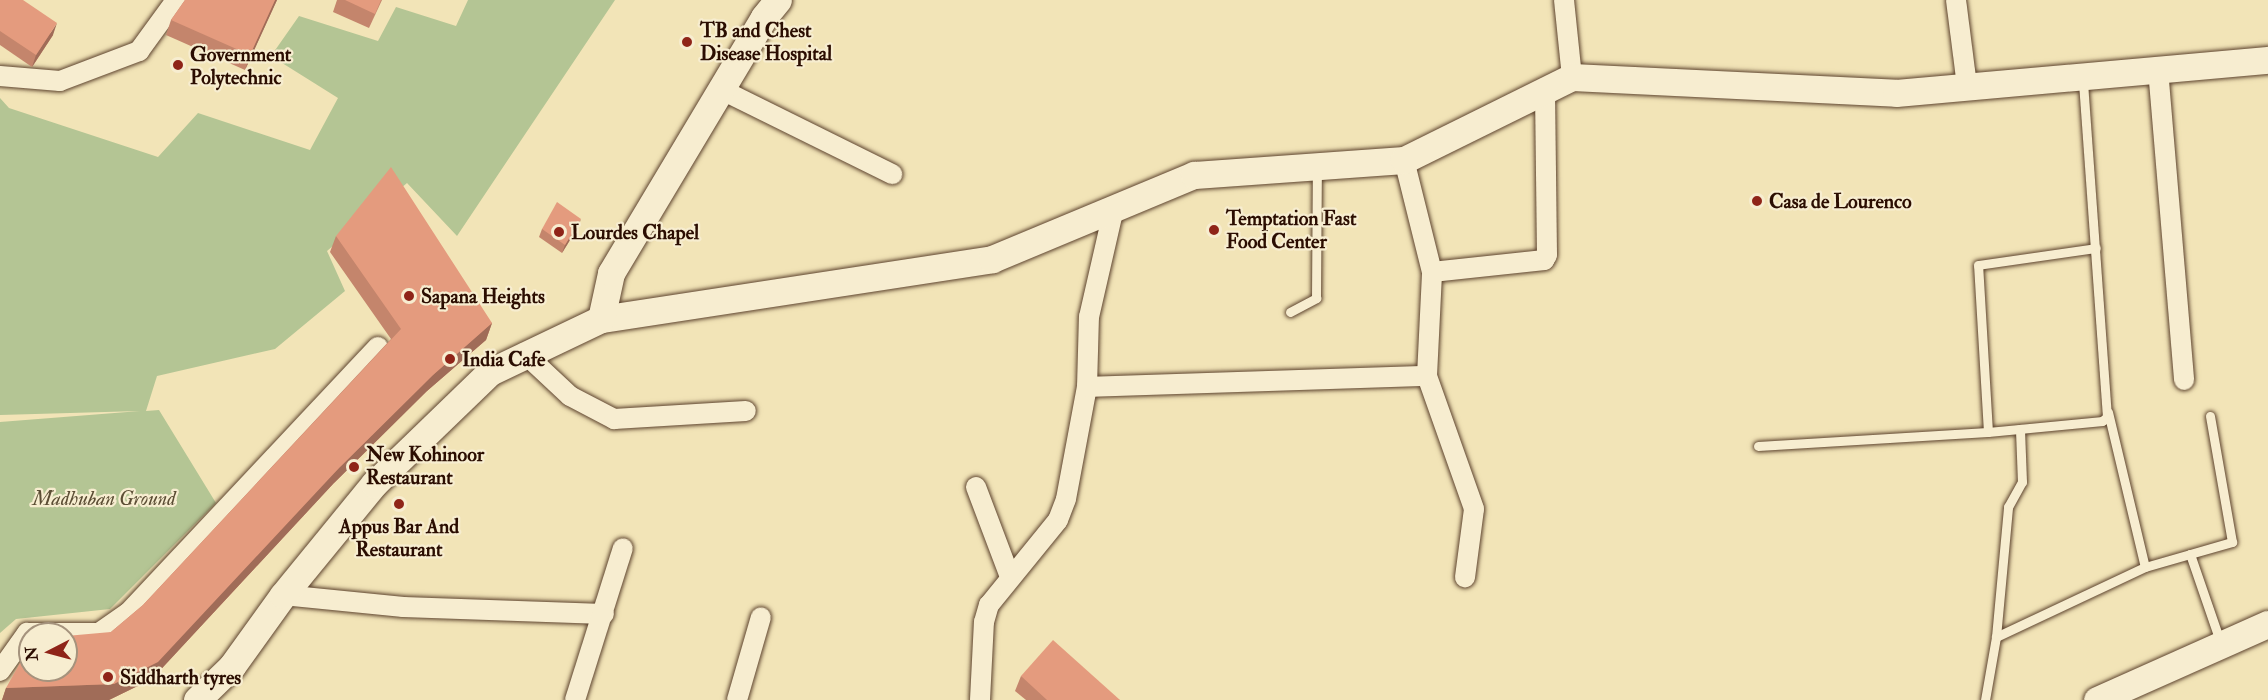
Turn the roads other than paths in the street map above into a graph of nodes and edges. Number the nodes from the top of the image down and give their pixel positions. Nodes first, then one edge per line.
1 (176, 0) edge
2 (778, 0) edge
3 (1564, 0) edge
4 (1956, 0) edge
5 (2268, 60) edge
6 (2158, 69) junction
7 (0, 76) edge
8 (1572, 76) junction
9 (2083, 76) junction
10 (1967, 86) junction
11 (1545, 88) junction
12 (722, 90) junction
13 (1404, 160) junction
14 (1317, 167) junction
15 (892, 174) dead end
16 (1114, 208) junction
17 (2096, 248) junction
18 (1432, 272) junction
19 (1290, 312) dead end
20 (601, 319) junction
21 (378, 347) dead end
22 (524, 353) junction
23 (1427, 376) junction
24 (2184, 380) dead end
25 (1087, 387) junction
26 (2108, 410) junction
27 (746, 411) dead end
28 (2210, 416) dead end
29 (2020, 429) junction
30 (1988, 432) junction
31 (1758, 446) dead end
32 (976, 487) dead end
33 (623, 548) dead end
34 (2190, 554) junction
35 (2145, 567) junction
36 (1010, 577) junction
37 (1465, 577) dead end
38 (283, 596) junction
39 (604, 614) junction
40 (761, 617) dead end
41 (2268, 624) edge
42 (1996, 637) junction
43 (2222, 646) junction
44 (232, 666) junction
45 (0, 671) edge
46 (197, 700) edge
47 (221, 700) edge
48 (575, 700) edge
49 (737, 700) edge
50 (980, 700) edge
51 (1985, 700) edge
52 (2097, 700) edge

1 - 7 street
2 - 12 main road
3 - 8 street
4 - 10 street
5 - 6 main road
6 - 9 main road
6 - 24 street
8 - 10 main road
8 - 11 main road
9 - 10 main road
9 - 17 lane
11 - 13 main road
11 - 18 street
12 - 15 street
12 - 20 main road
13 - 14 main road
13 - 18 street
14 - 16 main road
14 - 19 lane
16 - 20 main road
16 - 25 street
17 - 26 lane
17 - 30 lane
18 - 23 street
20 - 22 main road
21 - 45 street
22 - 27 street
22 - 38 main road
23 - 25 street
23 - 37 street
25 - 36 street
26 - 29 lane
26 - 35 lane
28 - 34 lane
29 - 30 lane
29 - 42 lane
30 - 31 lane
32 - 36 street
33 - 39 street
34 - 35 lane
34 - 43 lane
35 - 42 lane
36 - 50 street
38 - 39 street
38 - 44 main road
39 - 48 street
40 - 49 street
41 - 43 main road
42 - 51 lane
43 - 52 main road
44 - 46 main road
44 - 47 main road

